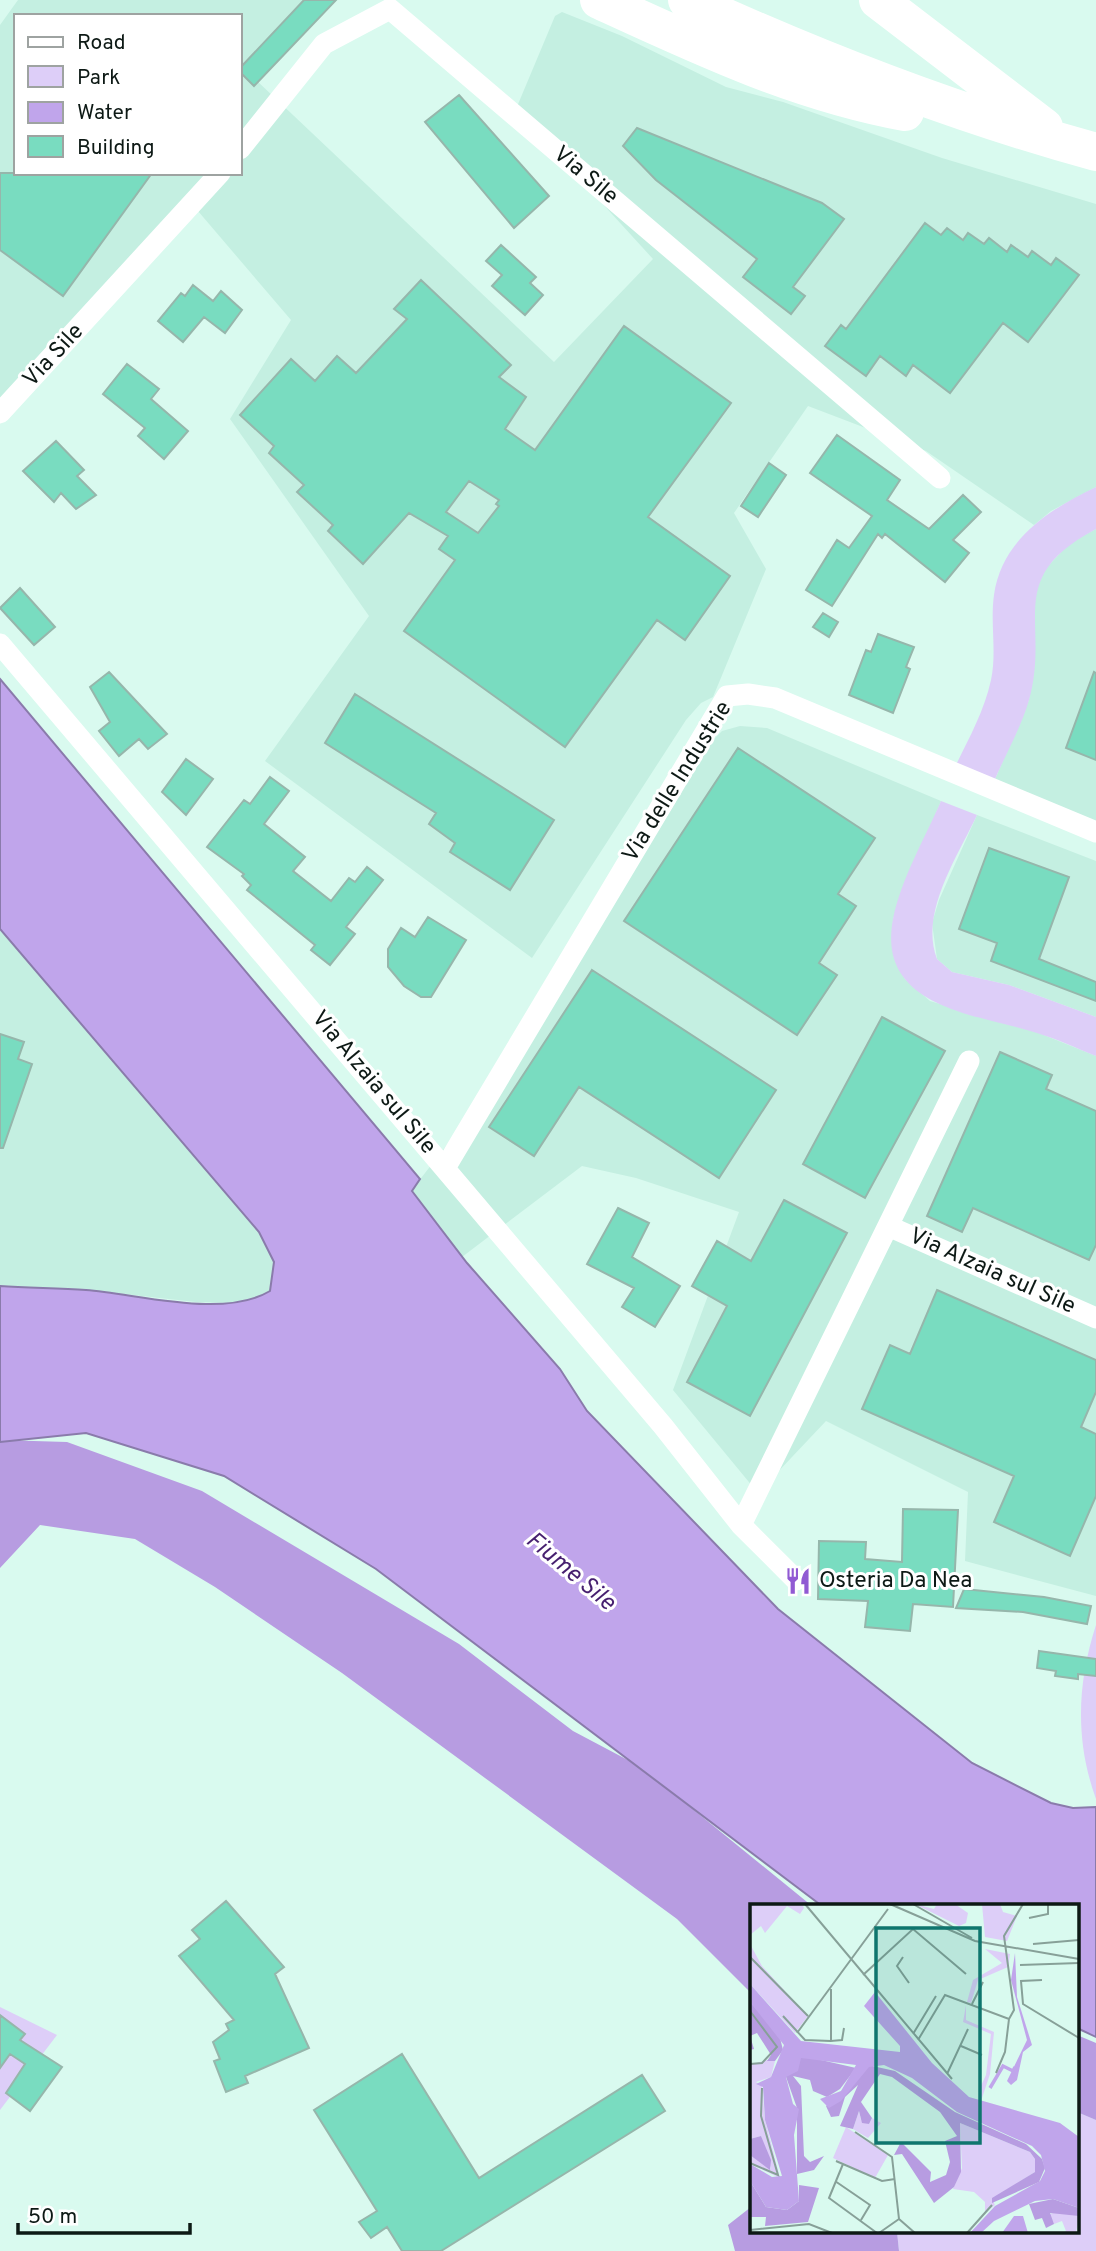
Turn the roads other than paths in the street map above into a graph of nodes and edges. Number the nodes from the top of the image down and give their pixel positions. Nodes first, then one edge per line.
1 (599, 0) edge
2 (687, 0) edge
3 (877, 0) edge
4 (1007, 127) junction
5 (242, 146) edge
6 (1086, 149) edge
7 (218, 175) edge
8 (0, 413) edge
9 (940, 478) dead end
10 (0, 644) edge
11 (1096, 832) edge
12 (969, 1061) dead end
13 (445, 1168) junction
14 (888, 1226) junction
15 (1096, 1318) edge
16 (741, 1525) junction
17 (796, 1580) dead end

1 - 4 highway
2 - 4 highway
3 - 6 highway
4 - 6 highway
5 - 9 street, Via Sile
7 - 8 street, Via Sile
10 - 13 street, Via Alzaia sul Sile
11 - 13 street, Via delle Industrie
12 - 14 street, Via Alzaia sul Sile
13 - 16 street, Via Alzaia sul Sile
14 - 15 street, Via Alzaia sul Sile
14 - 16 street, Via Alzaia sul Sile
16 - 17 street, Via Alzaia sul Sile

